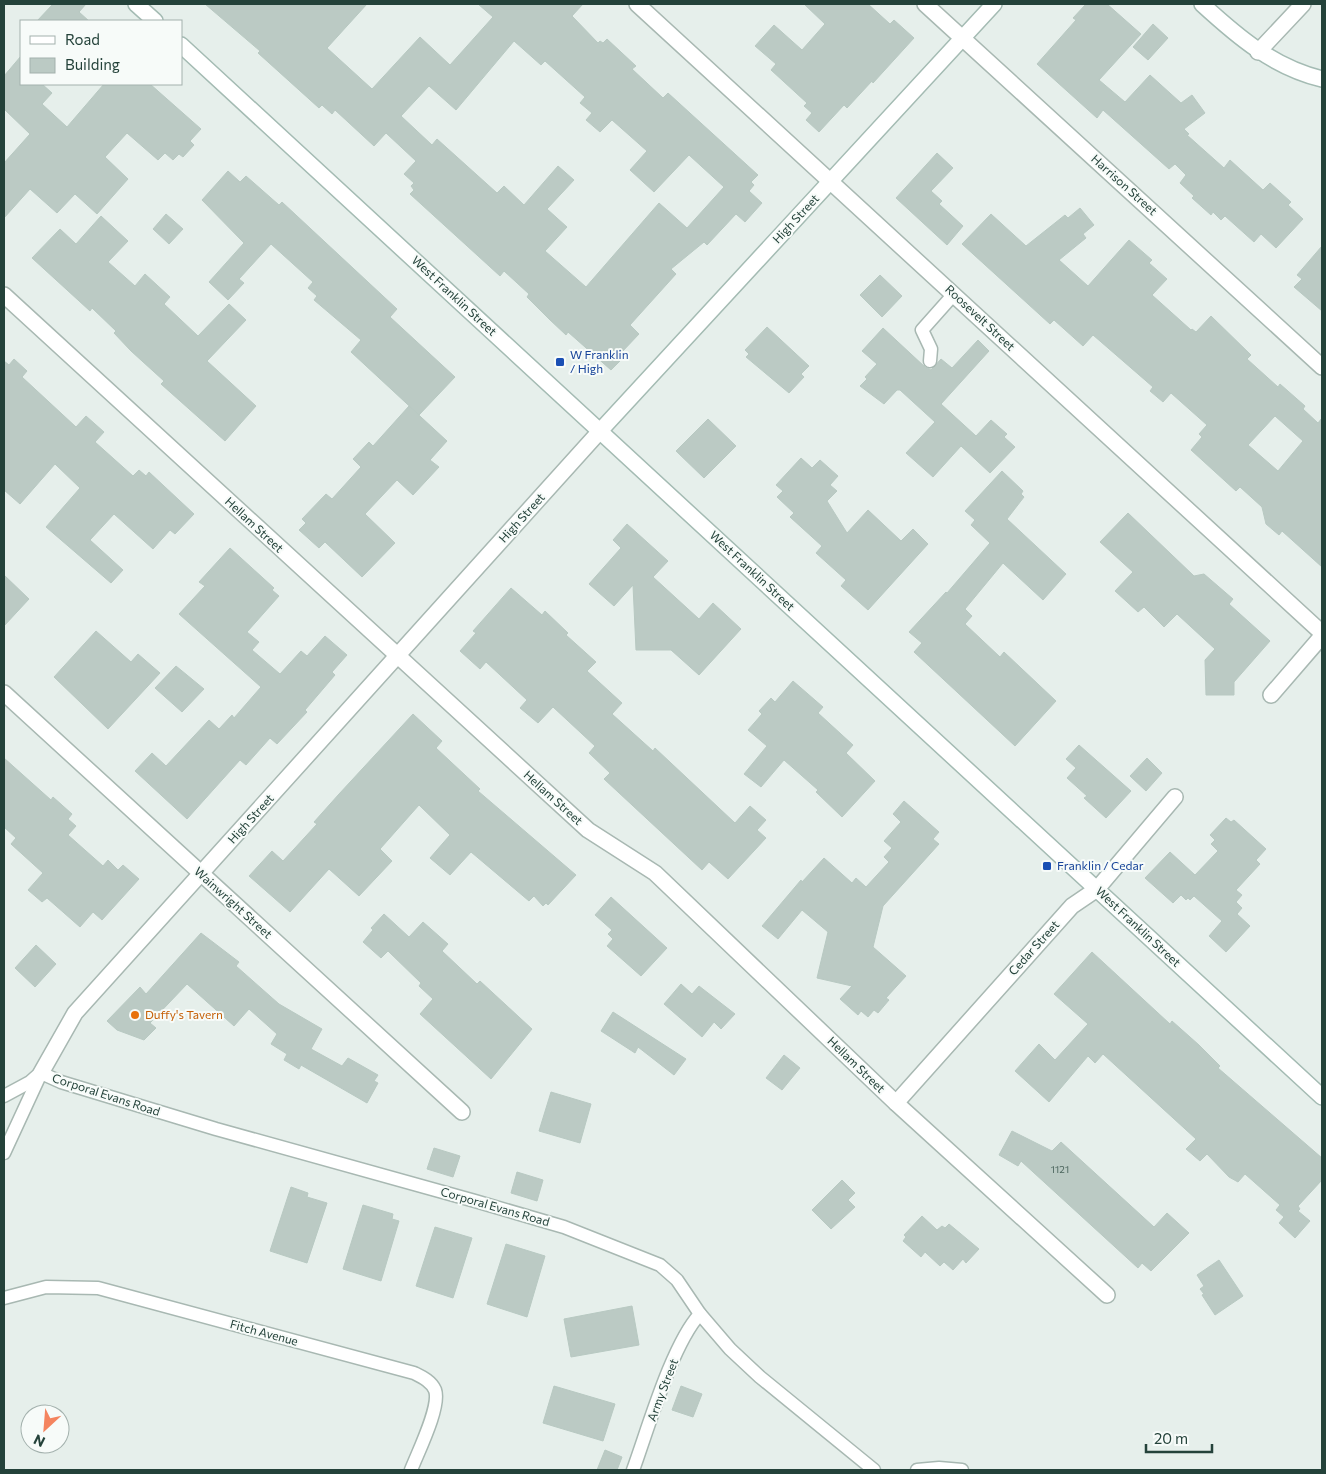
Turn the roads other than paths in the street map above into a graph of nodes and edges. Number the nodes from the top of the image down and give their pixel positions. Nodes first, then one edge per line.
1 (136, 4) edge
2 (637, 4) edge
3 (925, 4) edge
4 (994, 4) edge
5 (1202, 4) edge
6 (1303, 4) edge
7 (154, 20) edge
8 (962, 38) junction
9 (182, 47) edge
10 (1258, 52) junction
11 (1322, 79) edge
12 (831, 181) junction
13 (954, 294) junction
14 (4, 295) edge
15 (930, 361) dead end
16 (1322, 367) edge
17 (600, 431) junction
18 (1322, 635) edge
19 (397, 657) junction
20 (4, 693) edge
21 (1271, 695) dead end
22 (1175, 797) dead end
23 (201, 874) junction
24 (1097, 889) junction
25 (41, 1073) junction
26 (4, 1096) edge
27 (1322, 1096) edge
28 (896, 1103) junction
29 (462, 1112) dead end
30 (4, 1152) edge
31 (1106, 1295) dead end
32 (4, 1298) edge
33 (700, 1314) junction
34 (411, 1470) edge
35 (633, 1470) edge
36 (874, 1470) edge
37 (917, 1470) edge
38 (962, 1470) edge

1 - 7 street
2 - 12 street, Roosevelt Street
3 - 8 street, Harrison Street
4 - 8 street, High Street
5 - 10 street
6 - 10 street
8 - 12 street, High Street
8 - 16 street, Harrison Street
9 - 17 street, West Franklin Street
10 - 11 street
12 - 13 street, Roosevelt Street
12 - 17 street, High Street
13 - 15 lane
13 - 18 street, Roosevelt Street
14 - 19 street, Hellam Street
17 - 19 street, High Street
17 - 24 street, West Franklin Street
18 - 21 street
19 - 23 street, High Street
19 - 28 street, Hellam Street
20 - 23 street, Wainwright Street
22 - 24 street, Cedar Street
23 - 25 street, High Street
23 - 29 street, Wainwright Street
24 - 27 street, West Franklin Street
24 - 28 street, Cedar Street
25 - 26 lane
25 - 30 lane
25 - 33 lane, Corporal Evans Road
28 - 31 street, Hellam Street
32 - 34 lane, Fitch Avenue
33 - 35 lane, Army Street
33 - 36 lane, Corporal Evans Road
37 - 38 lane

